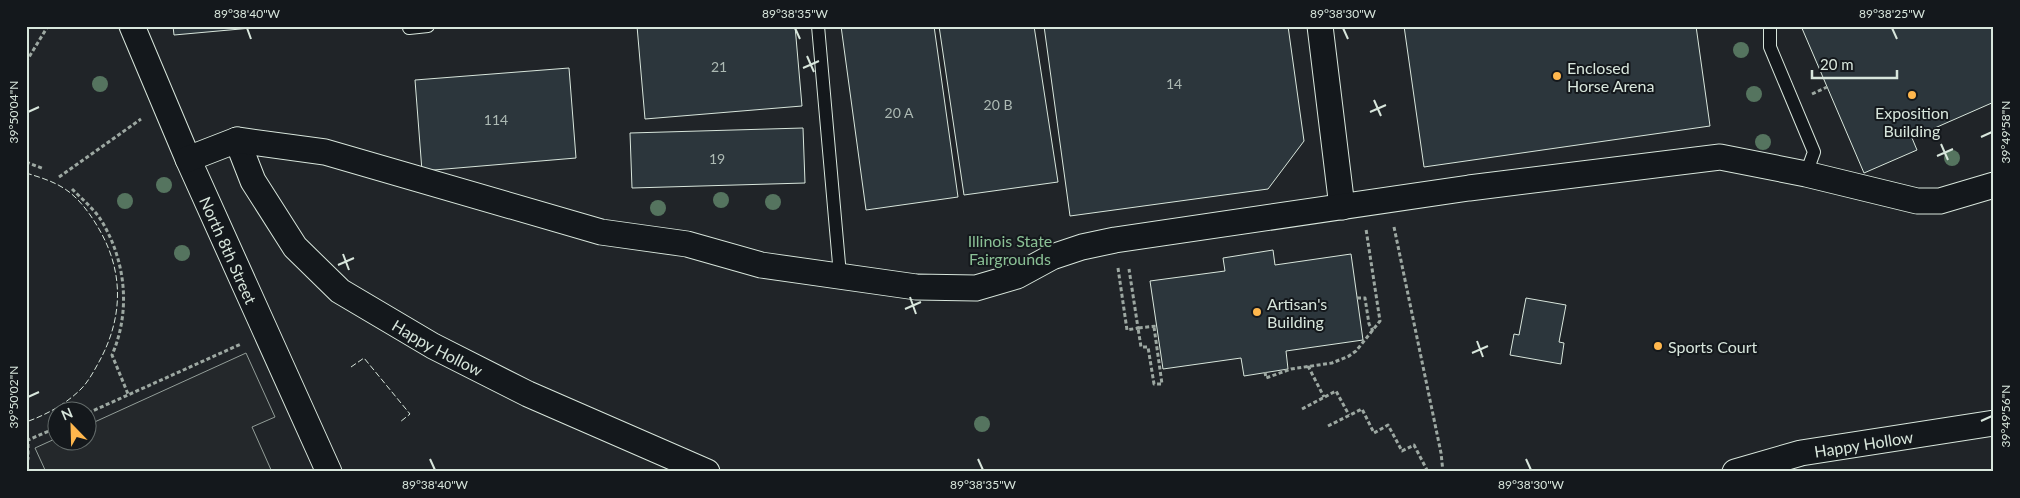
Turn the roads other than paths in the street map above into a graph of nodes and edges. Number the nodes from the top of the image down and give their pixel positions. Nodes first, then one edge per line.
1 (132, 26) edge
2 (428, 26) edge
3 (818, 26) edge
4 (1320, 26) edge
5 (1770, 26) edge
6 (409, 28) dead end
7 (237, 140) junction
8 (188, 159) junction
9 (1806, 174) junction
10 (1994, 185) edge
11 (1342, 207) junction
12 (840, 275) junction
13 (1994, 423) edge
14 (329, 472) edge
15 (707, 472) edge
16 (1735, 472) edge

1 - 8 street, North 8th Street
2 - 6 lane
3 - 12 lane
4 - 11 street
5 - 9 lane
7 - 8 street
7 - 12 street
7 - 15 street, Happy Hollow
8 - 14 street, North 8th Street
9 - 10 street
9 - 11 street
11 - 12 street
13 - 16 street, Happy Hollow

